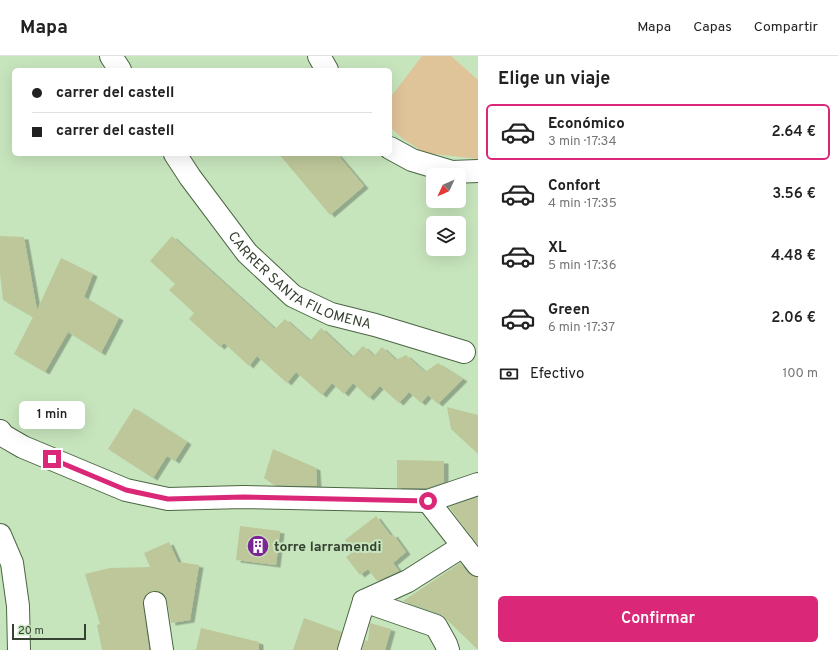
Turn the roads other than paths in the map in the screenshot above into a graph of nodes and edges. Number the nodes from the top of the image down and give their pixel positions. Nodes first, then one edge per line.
1 (111, 56) edge
2 (319, 56) edge
3 (119, 68) edge
4 (326, 68) edge
5 (392, 149) edge
6 (176, 156) edge
7 (478, 171) edge
8 (464, 352) dead end
9 (0, 431) edge
10 (478, 484) edge
11 (428, 501) junction
12 (0, 535) edge
13 (463, 546) junction
14 (478, 565) edge
15 (364, 601) junction
16 (155, 603) dead end
17 (19, 650) edge
18 (162, 650) edge
19 (349, 650) edge
20 (448, 650) edge

1 - 3 street
2 - 4 street
5 - 7 street
6 - 8 street, CARRER SANTA FILOMENA
9 - 11 street
10 - 11 street
11 - 13 street
12 - 17 street
13 - 14 street
13 - 15 street
15 - 19 street
15 - 20 street
16 - 18 street

